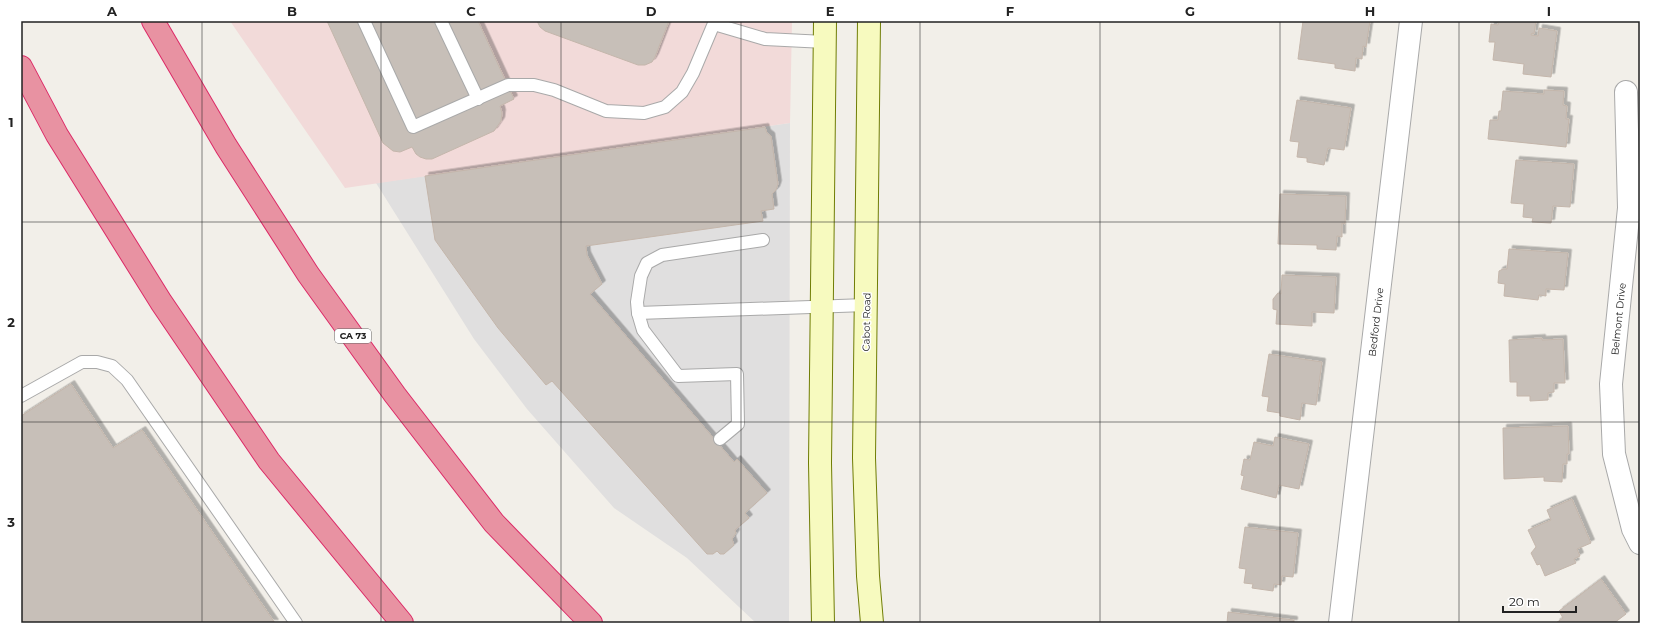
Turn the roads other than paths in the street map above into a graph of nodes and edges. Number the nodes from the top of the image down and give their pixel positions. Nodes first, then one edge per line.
1 (152, 21) edge
2 (364, 21) edge
3 (441, 21) edge
4 (869, 21) edge
5 (1411, 21) edge
6 (714, 22) edge
7 (825, 31) edge
8 (21, 67) edge
9 (1626, 92) dead end
10 (478, 100) junction
11 (1634, 208) edge
12 (764, 240) dead end
13 (866, 305) junction
14 (822, 306) junction
15 (638, 313) junction
16 (21, 396) edge
17 (720, 439) dead end
18 (1640, 542) edge
19 (296, 623) edge
20 (402, 623) edge
21 (591, 623) edge
22 (823, 623) edge
23 (872, 623) edge
24 (1340, 623) edge

1 - 21 highway, CA 73
2 - 10 lane
3 - 10 lane
4 - 13 main road, Cabot Road
5 - 24 street, Bedford Drive
6 - 7 lane
6 - 10 lane
7 - 14 main road
8 - 20 highway
9 - 11 street, Belmont Drive
11 - 18 street, Belmont Drive
12 - 15 lane
13 - 14 lane
13 - 23 main road, Cabot Road
14 - 15 lane
14 - 22 main road
15 - 17 lane
16 - 19 lane

